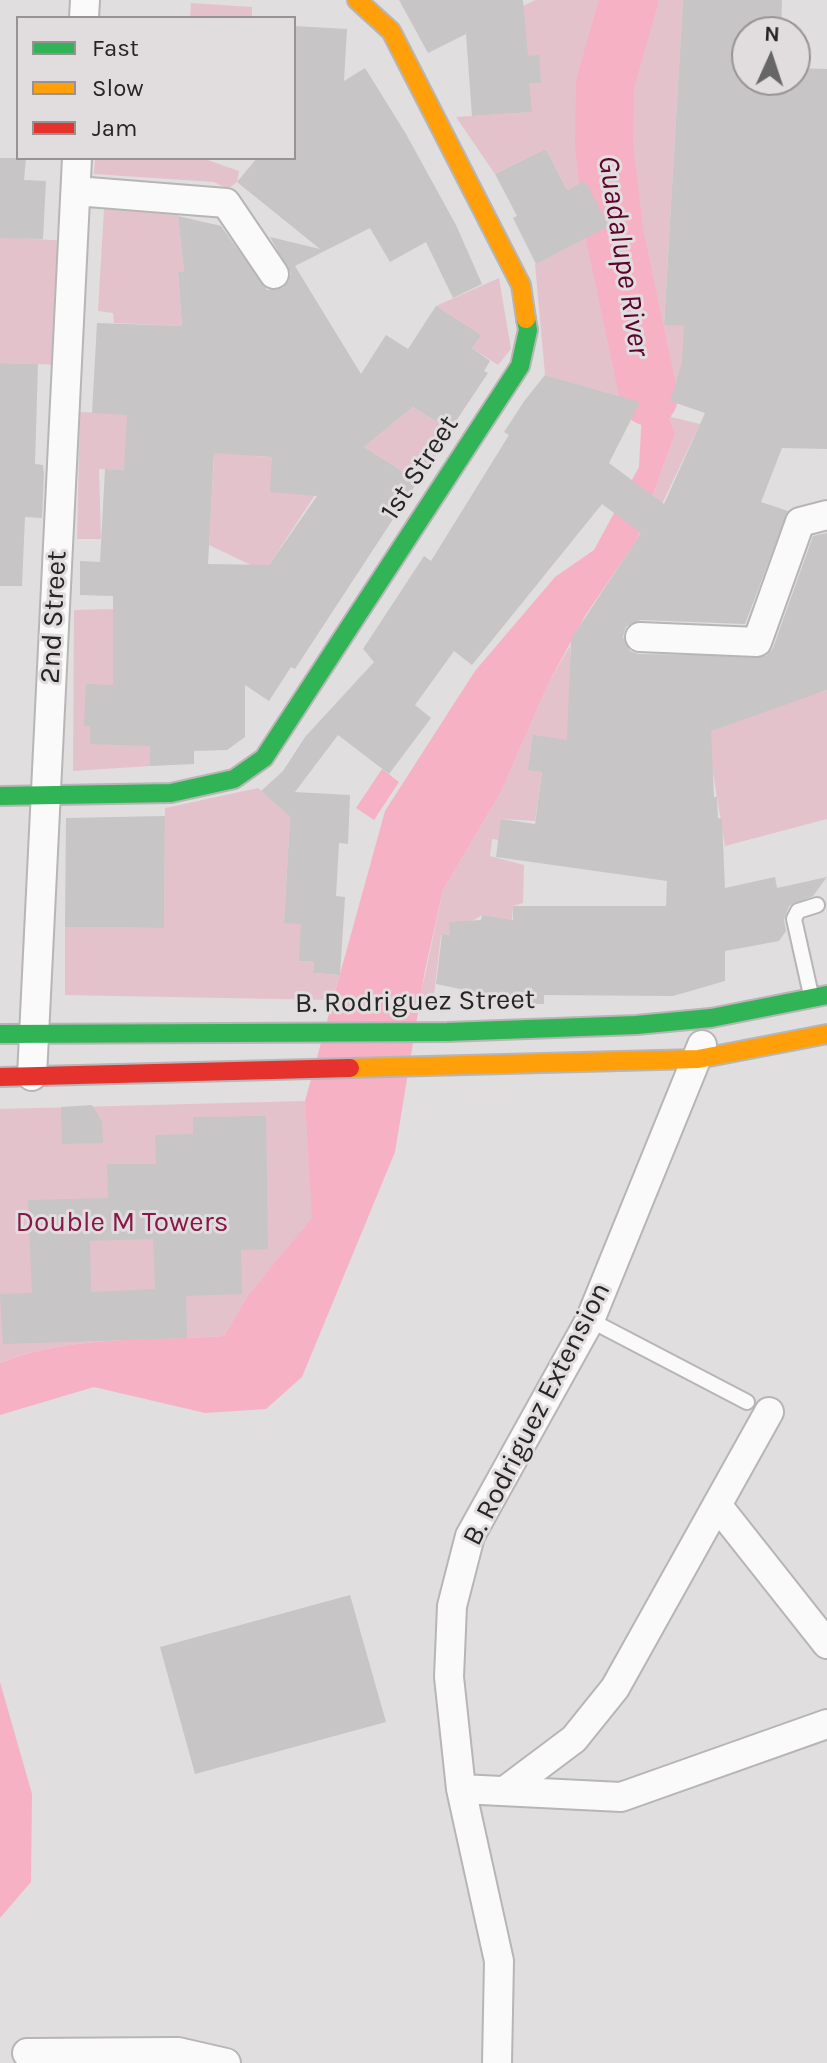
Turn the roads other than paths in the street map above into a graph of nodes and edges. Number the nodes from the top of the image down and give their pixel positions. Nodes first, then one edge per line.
1 (357, 0) edge
2 (77, 160) edge
3 (76, 191) junction
4 (274, 274) dead end
5 (827, 515) edge
6 (640, 637) dead end
7 (0, 796) edge
8 (45, 798) junction
9 (817, 905) dead end
10 (819, 996) edge
11 (711, 1018) junction
12 (35, 1033) junction
13 (0, 1034) edge
14 (827, 1034) edge
15 (698, 1059) junction
16 (32, 1076) junction
17 (0, 1077) edge
18 (590, 1320) junction
19 (758, 1407) joint
20 (717, 1505) junction
21 (827, 1644) edge
22 (827, 1724) edge
23 (461, 1789) junction
24 (506, 1790) junction
25 (27, 2053) dead end
26 (226, 2063) edge
27 (497, 2063) edge

1 - 8 main road, 1st Street
2 - 3 street, 2nd Street
3 - 4 street
3 - 8 street, 2nd Street
5 - 6 street
7 - 8 main road, 1st Street
8 - 12 street, 2nd Street
9 - 10 lane
10 - 11 main road, B. Rodriguez Street
11 - 12 main road, B. Rodriguez Street
11 - 15 street, B. Rodriguez Extension
12 - 13 main road, B. Rodriguez Street
12 - 16 street, 2nd Street
14 - 15 main road
15 - 16 main road
15 - 18 street, B. Rodriguez Extension
16 - 17 main road
18 - 19 lane
18 - 23 street, B. Rodriguez Extension
19 - 20 street
20 - 21 street
20 - 24 street
22 - 24 street
23 - 24 street
23 - 27 street, B. Rodriguez Extension
25 - 26 street

